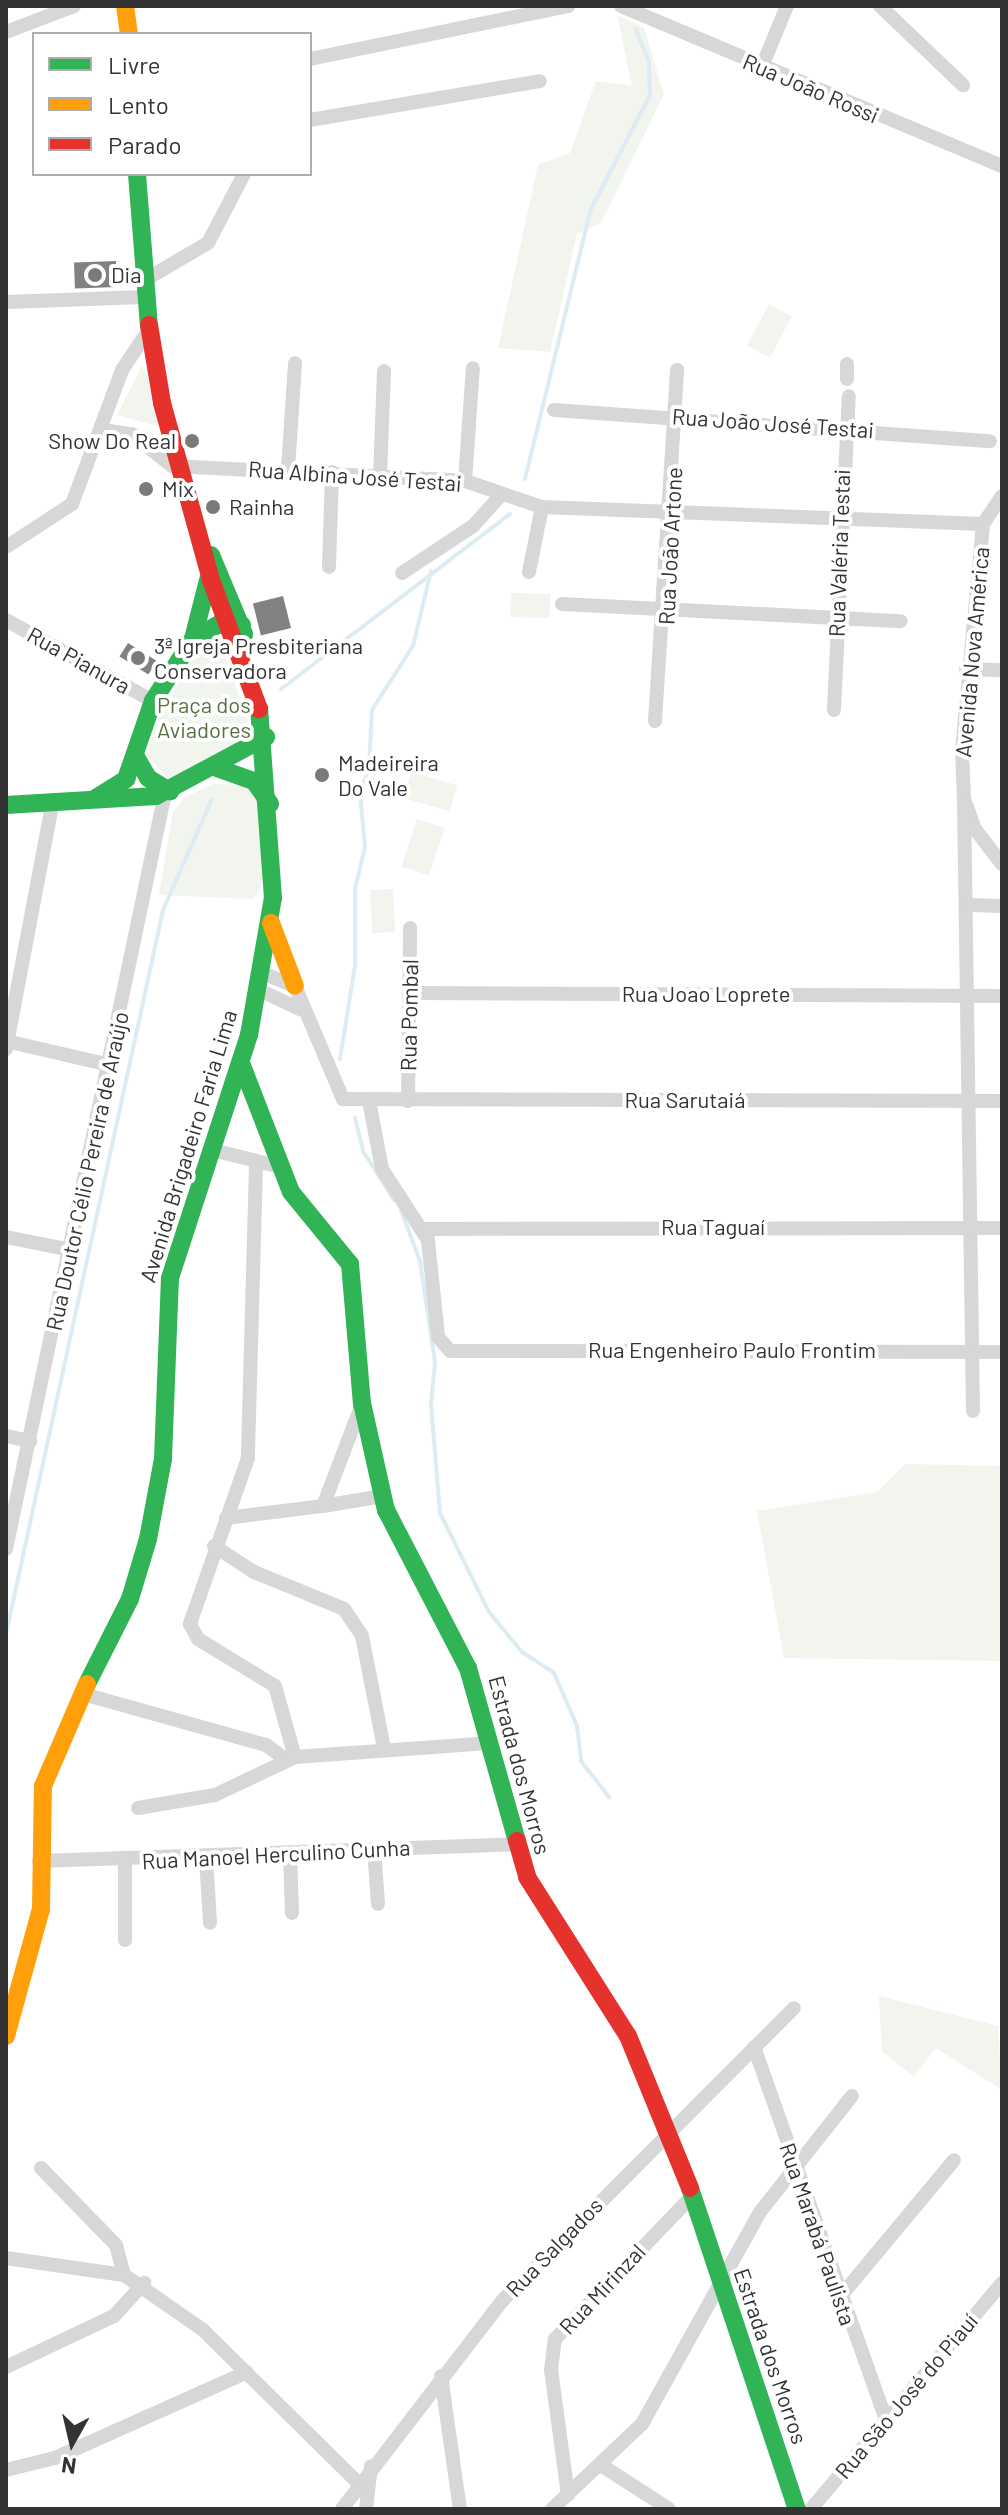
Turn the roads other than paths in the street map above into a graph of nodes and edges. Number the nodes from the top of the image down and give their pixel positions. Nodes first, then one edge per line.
1 (74, 6) edge
2 (125, 6) edge
3 (137, 6) edge
4 (569, 6) edge
5 (621, 6) edge
6 (787, 6) edge
7 (880, 6) edge
8 (636, 8) edge
9 (6, 32) edge
10 (131, 32) edge
11 (131, 32) edge
12 (312, 59) edge
13 (761, 69) junction
14 (540, 81) dead end
15 (963, 85) dead end
16 (312, 120) edge
17 (1002, 166) edge
18 (137, 176) edge
19 (243, 176) edge
20 (143, 289) junction
21 (6, 302) edge
22 (148, 331) junction
23 (295, 363) dead end
24 (473, 368) dead end
25 (677, 370) dead end
26 (384, 371) dead end
27 (849, 396) dead end
28 (554, 410) dead end
29 (677, 417) junction
30 (844, 426) junction
31 (102, 430) junction
32 (990, 441) dead end
33 (177, 458) junction
34 (288, 469) junction
35 (332, 472) junction
36 (380, 476) junction
37 (465, 481) junction
38 (502, 494) junction
39 (1002, 496) edge
40 (542, 507) junction
41 (670, 516) junction
42 (839, 520) junction
43 (983, 524) junction
44 (203, 543) junction
45 (6, 547) edge
46 (329, 567) dead end
47 (209, 569) junction
48 (529, 572) dead end
49 (402, 573) dead end
50 (562, 604) dead end
51 (667, 609) junction
52 (835, 618) junction
53 (6, 620) edge
54 (901, 621) dead end
55 (234, 624) junction
56 (193, 639) junction
57 (966, 669) junction
58 (1002, 670) edge
59 (153, 701) junction
60 (834, 710) dead end
61 (655, 721) dead end
62 (266, 737) junction
63 (136, 757) junction
64 (214, 767) junction
65 (168, 792) junction
66 (96, 798) junction
67 (964, 799) junction
68 (53, 801) junction
69 (6, 805) edge
70 (273, 810) junction
71 (1002, 864) edge
72 (971, 905) junction
73 (1002, 906) edge
74 (270, 921) junction
75 (410, 928) dead end
76 (260, 982) junction
77 (295, 986) junction
78 (411, 993) junction
79 (971, 996) junction
80 (1002, 996) edge
81 (302, 1010) junction
82 (7, 1044) edge
83 (241, 1063) junction
84 (110, 1065) junction
85 (233, 1089) junction
86 (369, 1101) junction
87 (408, 1101) junction
88 (972, 1101) junction
89 (1002, 1101) edge
90 (261, 1107) junction
91 (212, 1150) junction
92 (256, 1166) junction
93 (281, 1167) junction
94 (974, 1227) junction
95 (1002, 1228) edge
96 (424, 1229) junction
97 (6, 1237) edge
98 (71, 1250) junction
99 (973, 1350) junction
100 (1002, 1352) edge
101 (362, 1403) junction
102 (973, 1411) dead end
103 (6, 1436) edge
104 (30, 1441) junction
105 (382, 1496) junction
106 (323, 1506) junction
107 (226, 1518) junction
108 (214, 1546) junction
109 (6, 1549) edge
110 (83, 1694) junction
111 (488, 1743) junction
112 (384, 1748) junction
113 (290, 1758) junction
114 (138, 1808) dead end
115 (514, 1844) junction
116 (374, 1849) junction
117 (290, 1853) junction
118 (206, 1857) junction
119 (39, 1861) junction
120 (125, 1861) junction
121 (378, 1904) dead end
122 (292, 1913) dead end
123 (210, 1923) dead end
124 (125, 1940) dead end
125 (794, 2008) dead end
126 (6, 2036) edge
127 (754, 2047) junction
128 (852, 2096) dead end
129 (670, 2129) junction
130 (954, 2160) dead end
131 (794, 2165) junction
132 (41, 2168) dead end
133 (693, 2195) junction
134 (6, 2258) edge
135 (124, 2275) junction
136 (144, 2283) junction
137 (1002, 2283) edge
138 (721, 2285) junction
139 (840, 2297) junction
140 (6, 2367) edge
141 (247, 2372) junction
142 (441, 2376) junction
143 (886, 2419) junction
144 (601, 2465) junction
145 (371, 2466) junction
146 (6, 2470) edge
147 (358, 2483) junction
148 (568, 2495) junction
149 (342, 2509) edge
150 (366, 2509) edge
151 (460, 2509) edge
152 (552, 2509) edge
153 (669, 2509) edge
154 (797, 2509) edge
155 (811, 2509) edge

1 - 9 street
2 - 10 main road
3 - 11 main road
4 - 12 street
5 - 8 street, Rua João Rossi
6 - 13 street
7 - 15 street
8 - 13 street, Rua João Rossi
13 - 17 street, Rua João Rossi
14 - 16 street
18 - 20 main road, Avenida Brigadeiro Faria Lima
19 - 20 street
20 - 21 street
20 - 22 main road, Avenida Brigadeiro Faria Lima
22 - 31 street
22 - 33 main road, Avenida Brigadeiro Faria Lima
23 - 34 street
24 - 37 street
25 - 29 street, Rua João Artone
26 - 36 street
27 - 30 street, Rua Valéria Testai
28 - 29 street, Rua João José Testai
29 - 30 street, Rua João José Testai
29 - 41 street, Rua João Artone
30 - 32 street, Rua João José Testai
30 - 42 street, Rua Valéria Testai
31 - 33 street
31 - 45 street
33 - 34 street, Rua Albina José Testai
33 - 44 main road, Avenida Brigadeiro Faria Lima
34 - 35 street, Rua Albina José Testai
35 - 36 street, Rua Albina José Testai
35 - 46 street
36 - 37 street, Rua Albina José Testai
37 - 38 street, Rua Albina José Testai
38 - 40 street, Rua Albina José Testai
38 - 49 street
39 - 43 street
40 - 41 street, Rua Albina José Testai
40 - 48 street
41 - 42 street, Rua Albina José Testai
41 - 51 street, Rua João Artone
42 - 43 street, Rua Albina José Testai
42 - 52 street, Rua Valéria Testai
43 - 57 street, Avenida Nova América
44 - 47 main road, Avenida Brigadeiro Faria Lima
44 - 55 main road, Avenida Brigadeiro Faria Lima
47 - 55 main road, Avenida Brigadeiro Faria Lima
47 - 56 main road
50 - 51 street
51 - 52 street
51 - 61 street, Rua João Artone
52 - 54 street
52 - 60 street, Rua Valéria Testai
53 - 59 street, Rua Pianura
55 - 56 main road
55 - 62 main road, Avenida Brigadeiro Faria Lima
56 - 59 main road
57 - 58 street
57 - 67 street, Avenida Nova América
59 - 63 main road
62 - 64 main road
62 - 70 main road, Avenida Brigadeiro Faria Lima
63 - 65 main road
63 - 66 main road
64 - 65 main road
64 - 70 main road
65 - 66 main road
65 - 84 street, Rua Doutor Célio Pereira de Araújo
66 - 68 main road
67 - 71 street, Avenida Nova América
67 - 72 street
68 - 69 main road
68 - 82 street
70 - 74 main road, Avenida Brigadeiro Faria Lima
72 - 73 street
72 - 79 street
74 - 76 main road, Avenida Brigadeiro Faria Lima
74 - 77 main road
75 - 78 street, Rua Pombal
76 - 77 street
76 - 81 street
76 - 83 main road, Avenida Brigadeiro Faria Lima
77 - 81 street
78 - 79 street, Rua Joao Loprete
78 - 87 street, Rua Pombal
79 - 80 street, Rua Joao Loprete
79 - 88 street
81 - 86 street, Rua Sarutaiá
82 - 84 street
83 - 85 main road, Avenida Brigadeiro Faria Lima
83 - 90 main road, Estrada dos Morros
84 - 98 street, Rua Doutor Célio Pereira de Araújo
85 - 90 main road
85 - 91 main road, Avenida Brigadeiro Faria Lima
86 - 87 street, Rua Sarutaiá
86 - 96 street
87 - 88 street, Rua Sarutaiá
88 - 89 street, Rua Sarutaiá
88 - 94 street
90 - 93 main road, Estrada dos Morros
91 - 92 street
91 - 110 main road, Avenida Brigadeiro Faria Lima
92 - 93 street
92 - 107 street
93 - 101 main road, Estrada dos Morros
94 - 95 street, Rua Taguaí
94 - 96 street, Rua Taguaí
94 - 99 street
96 - 99 street, Rua Engenheiro Paulo Frontim
97 - 98 street
98 - 104 street, Rua Doutor Célio Pereira de Araújo
99 - 100 street, Rua Engenheiro Paulo Frontim
99 - 102 street
101 - 105 main road, Estrada dos Morros
101 - 106 street
103 - 104 street
104 - 109 street, Rua Doutor Célio Pereira de Araújo
105 - 106 street
105 - 111 main road, Estrada dos Morros
106 - 107 street
107 - 108 street
108 - 112 street
108 - 113 street
110 - 113 street
110 - 119 main road, Avenida Brigadeiro Faria Lima
111 - 112 street
111 - 115 main road, Estrada dos Morros
112 - 113 street
113 - 114 street
115 - 116 street, Rua Manoel Herculino Cunha
115 - 129 main road, Estrada dos Morros
116 - 117 street, Rua Manoel Herculino Cunha
116 - 121 street
117 - 118 street, Rua Manoel Herculino Cunha
117 - 122 street
118 - 120 street, Rua Manoel Herculino Cunha
118 - 123 street
119 - 120 street, Rua Manoel Herculino Cunha
119 - 126 main road, Avenida Brigadeiro Faria Lima
120 - 124 street
125 - 127 street, Rua Salgados
127 - 129 street, Rua Salgados
127 - 131 street, Rua Marabá Paulista
128 - 131 street
129 - 133 main road, Estrada dos Morros
129 - 142 street, Rua Salgados
130 - 139 street
131 - 138 street
131 - 139 street, Rua Marabá Paulista
132 - 135 street
133 - 138 main road, Estrada dos Morros
133 - 148 street, Rua Mirinzal
134 - 135 street
135 - 136 street
136 - 140 street
136 - 141 street
137 - 143 street, Rua São José do Piauí
138 - 144 street
138 - 154 main road, Estrada dos Morros
139 - 143 street, Rua Marabá Paulista
141 - 146 street
141 - 147 street
142 - 145 street, Rua Salgados
142 - 151 street
143 - 155 street, Rua São José do Piauí
144 - 148 street
144 - 153 street
145 - 147 street, Rua Salgados
145 - 150 street
147 - 149 street, Rua Salgados
148 - 152 street

